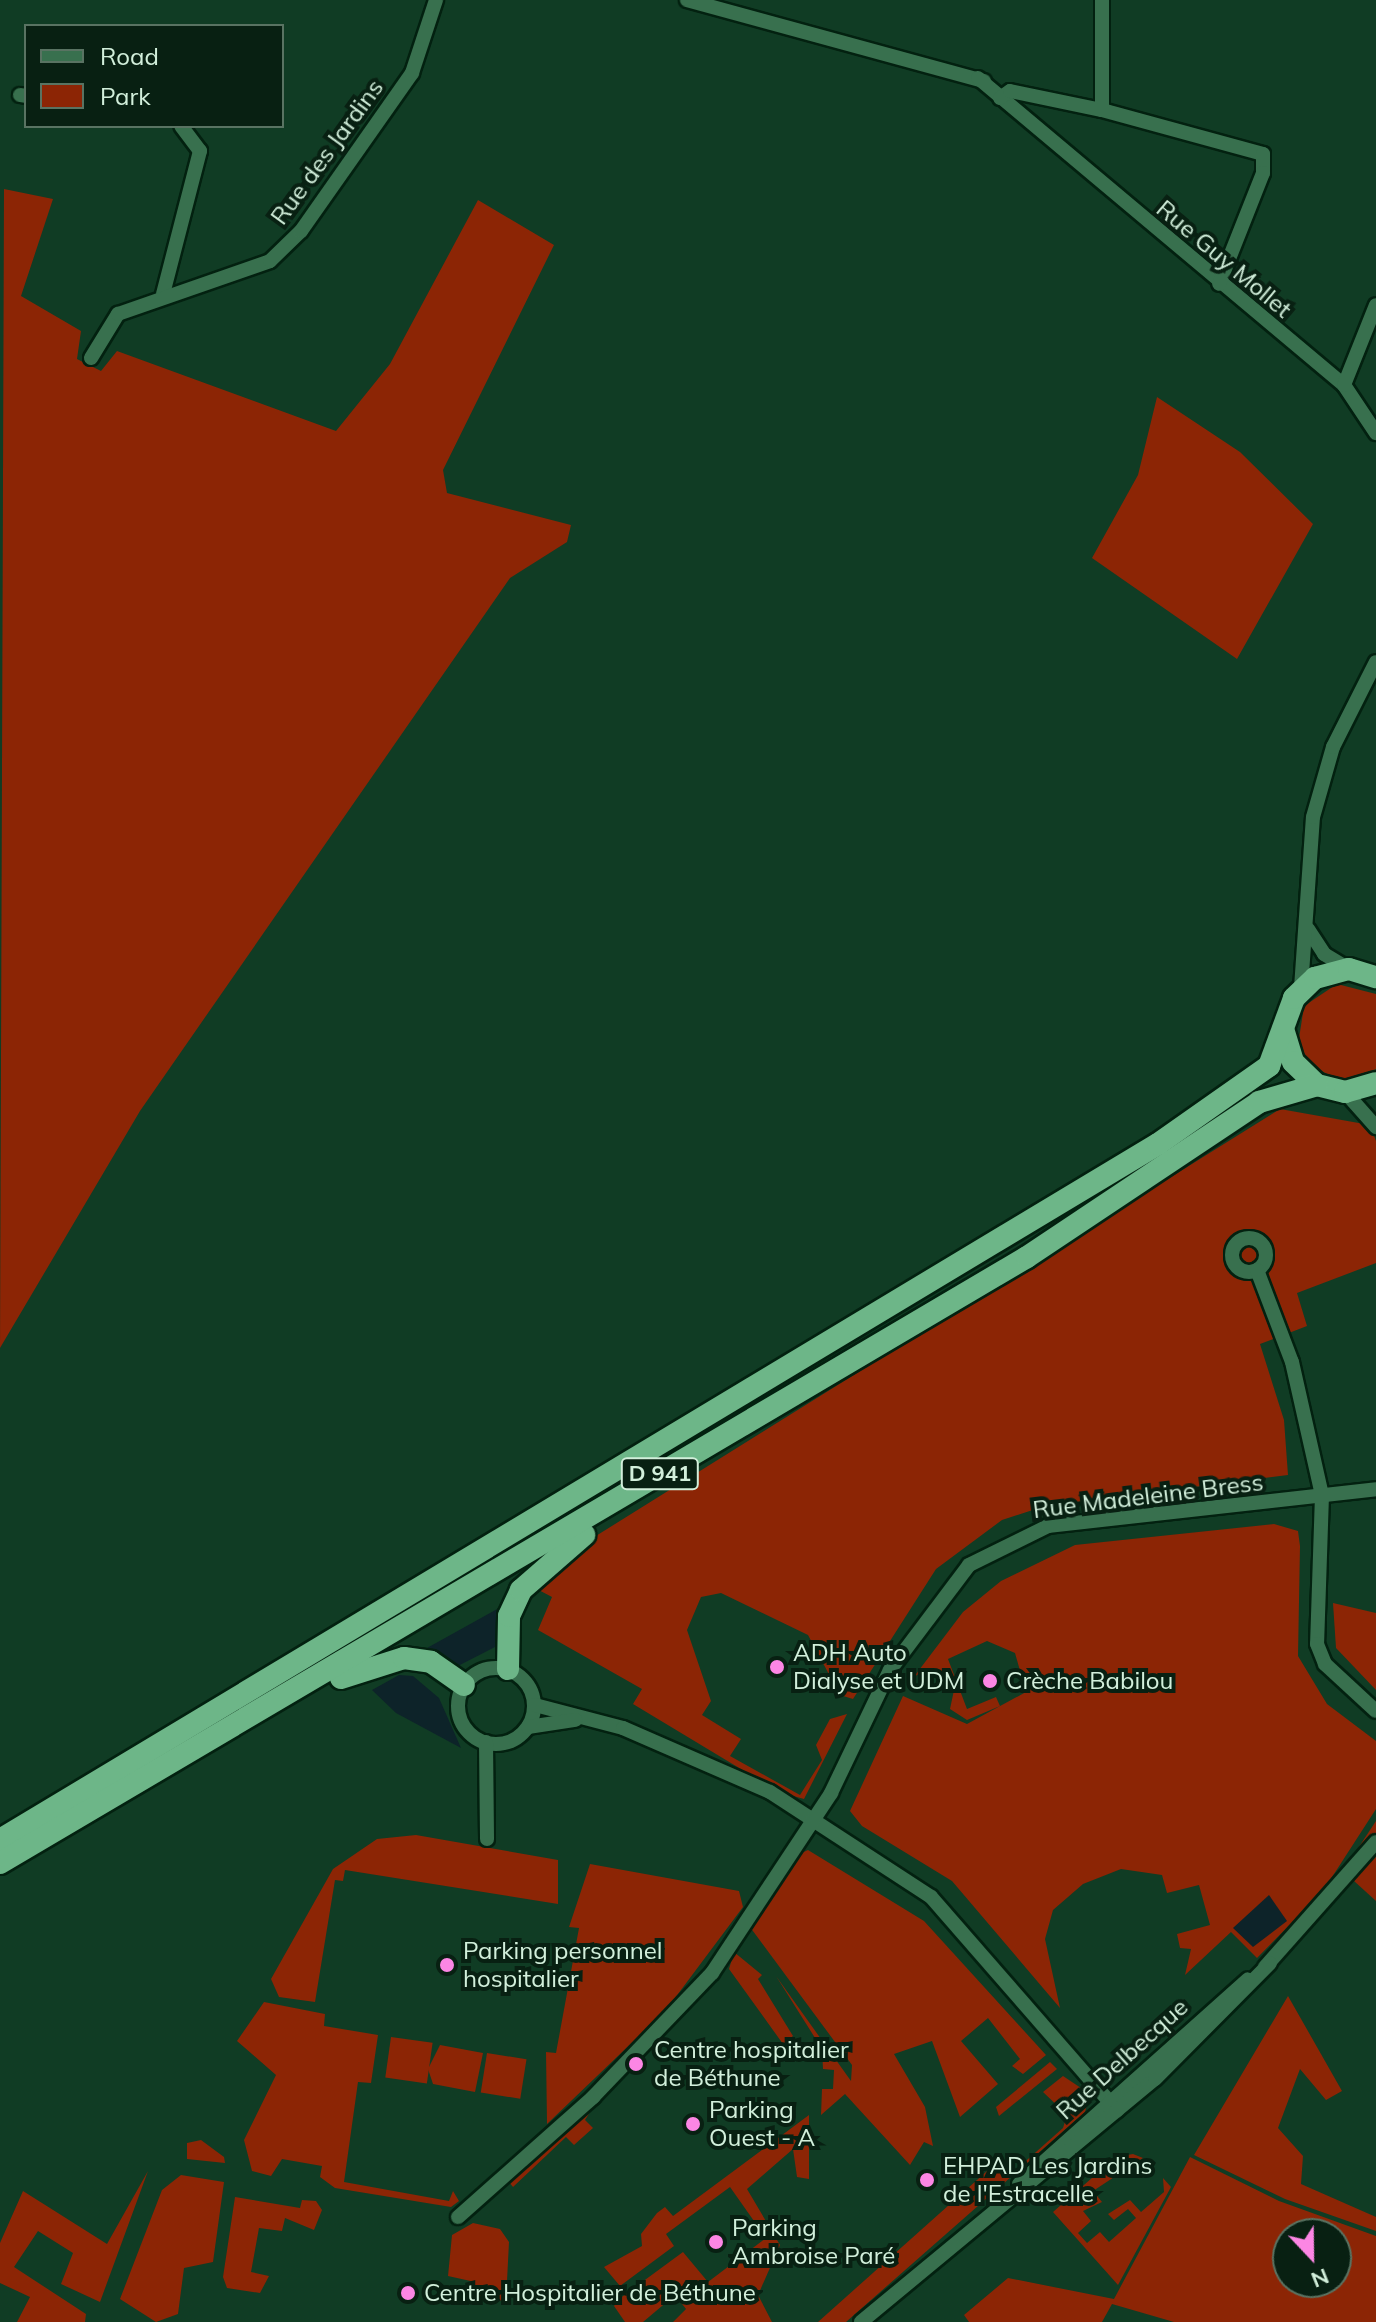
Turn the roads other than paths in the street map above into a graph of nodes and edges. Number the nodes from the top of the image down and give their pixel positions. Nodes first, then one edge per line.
1 (436, 0) edge
2 (687, 0) edge
3 (1102, 0) edge
4 (1005, 94) junction
5 (1102, 110) junction
6 (183, 128) edge
7 (1219, 284) junction
8 (163, 294) junction
9 (1376, 305) edge
10 (91, 358) dead end
11 (1344, 385) junction
12 (1376, 433) edge
13 (1376, 662) edge
14 (1308, 929) junction
15 (1349, 969) junction
16 (1375, 976) edge
17 (1301, 988) junction
18 (1284, 1031) junction
19 (1376, 1083) edge
20 (1317, 1085) junction
21 (1345, 1092) junction
22 (1376, 1127) edge
23 (1257, 1270) dead end
24 (698, 1451) junction
25 (1376, 1489) edge
26 (1322, 1495) junction
27 (508, 1669) junction
28 (464, 1685) junction
29 (535, 1705) junction
30 (1376, 1711) edge
31 (577, 1719) junction
32 (241, 1723) junction
33 (528, 1727) junction
34 (486, 1742) junction
35 (505, 1742) junction
36 (488, 1775) junction
37 (813, 1818) junction
38 (487, 1839) dead end
39 (0, 1840) edge
40 (1376, 1842) edge
41 (0, 1863) edge
42 (1112, 2105) junction
43 (458, 2217) dead end
44 (861, 2322) edge

1 - 8 street, Rue des Jardins
2 - 4 street, Rue Guy Mollet
3 - 5 street
4 - 5 street
4 - 7 street, Rue Guy Mollet
5 - 7 street
6 - 8 street
7 - 11 street, Rue Guy Mollet
8 - 10 street, Rue des Jardins
9 - 11 street
11 - 12 street, Rue Guy Mollet
13 - 14 street
14 - 15 street
14 - 17 street
15 - 16 highway
15 - 17 highway
17 - 18 highway
18 - 20 highway
18 - 39 highway, D 941
19 - 21 highway
20 - 21 highway
20 - 24 highway, D 941
21 - 22 street
23 - 26 street
24 - 27 highway
24 - 32 highway, D 941
25 - 26 street, Rue Madeleine Bress
26 - 30 street
26 - 37 street, Rue Madeleine Bress
27 - 28 street
27 - 29 street
28 - 32 highway
28 - 34 street
29 - 31 street
29 - 33 street
31 - 33 street
31 - 37 street
32 - 41 highway, D 941
33 - 35 street
34 - 35 street
34 - 36 street
35 - 36 street
36 - 38 street
37 - 42 street
37 - 43 street, Rue Madeleine Bress
40 - 42 street, Rue Delbecque
42 - 44 street, Rue Delbecque

